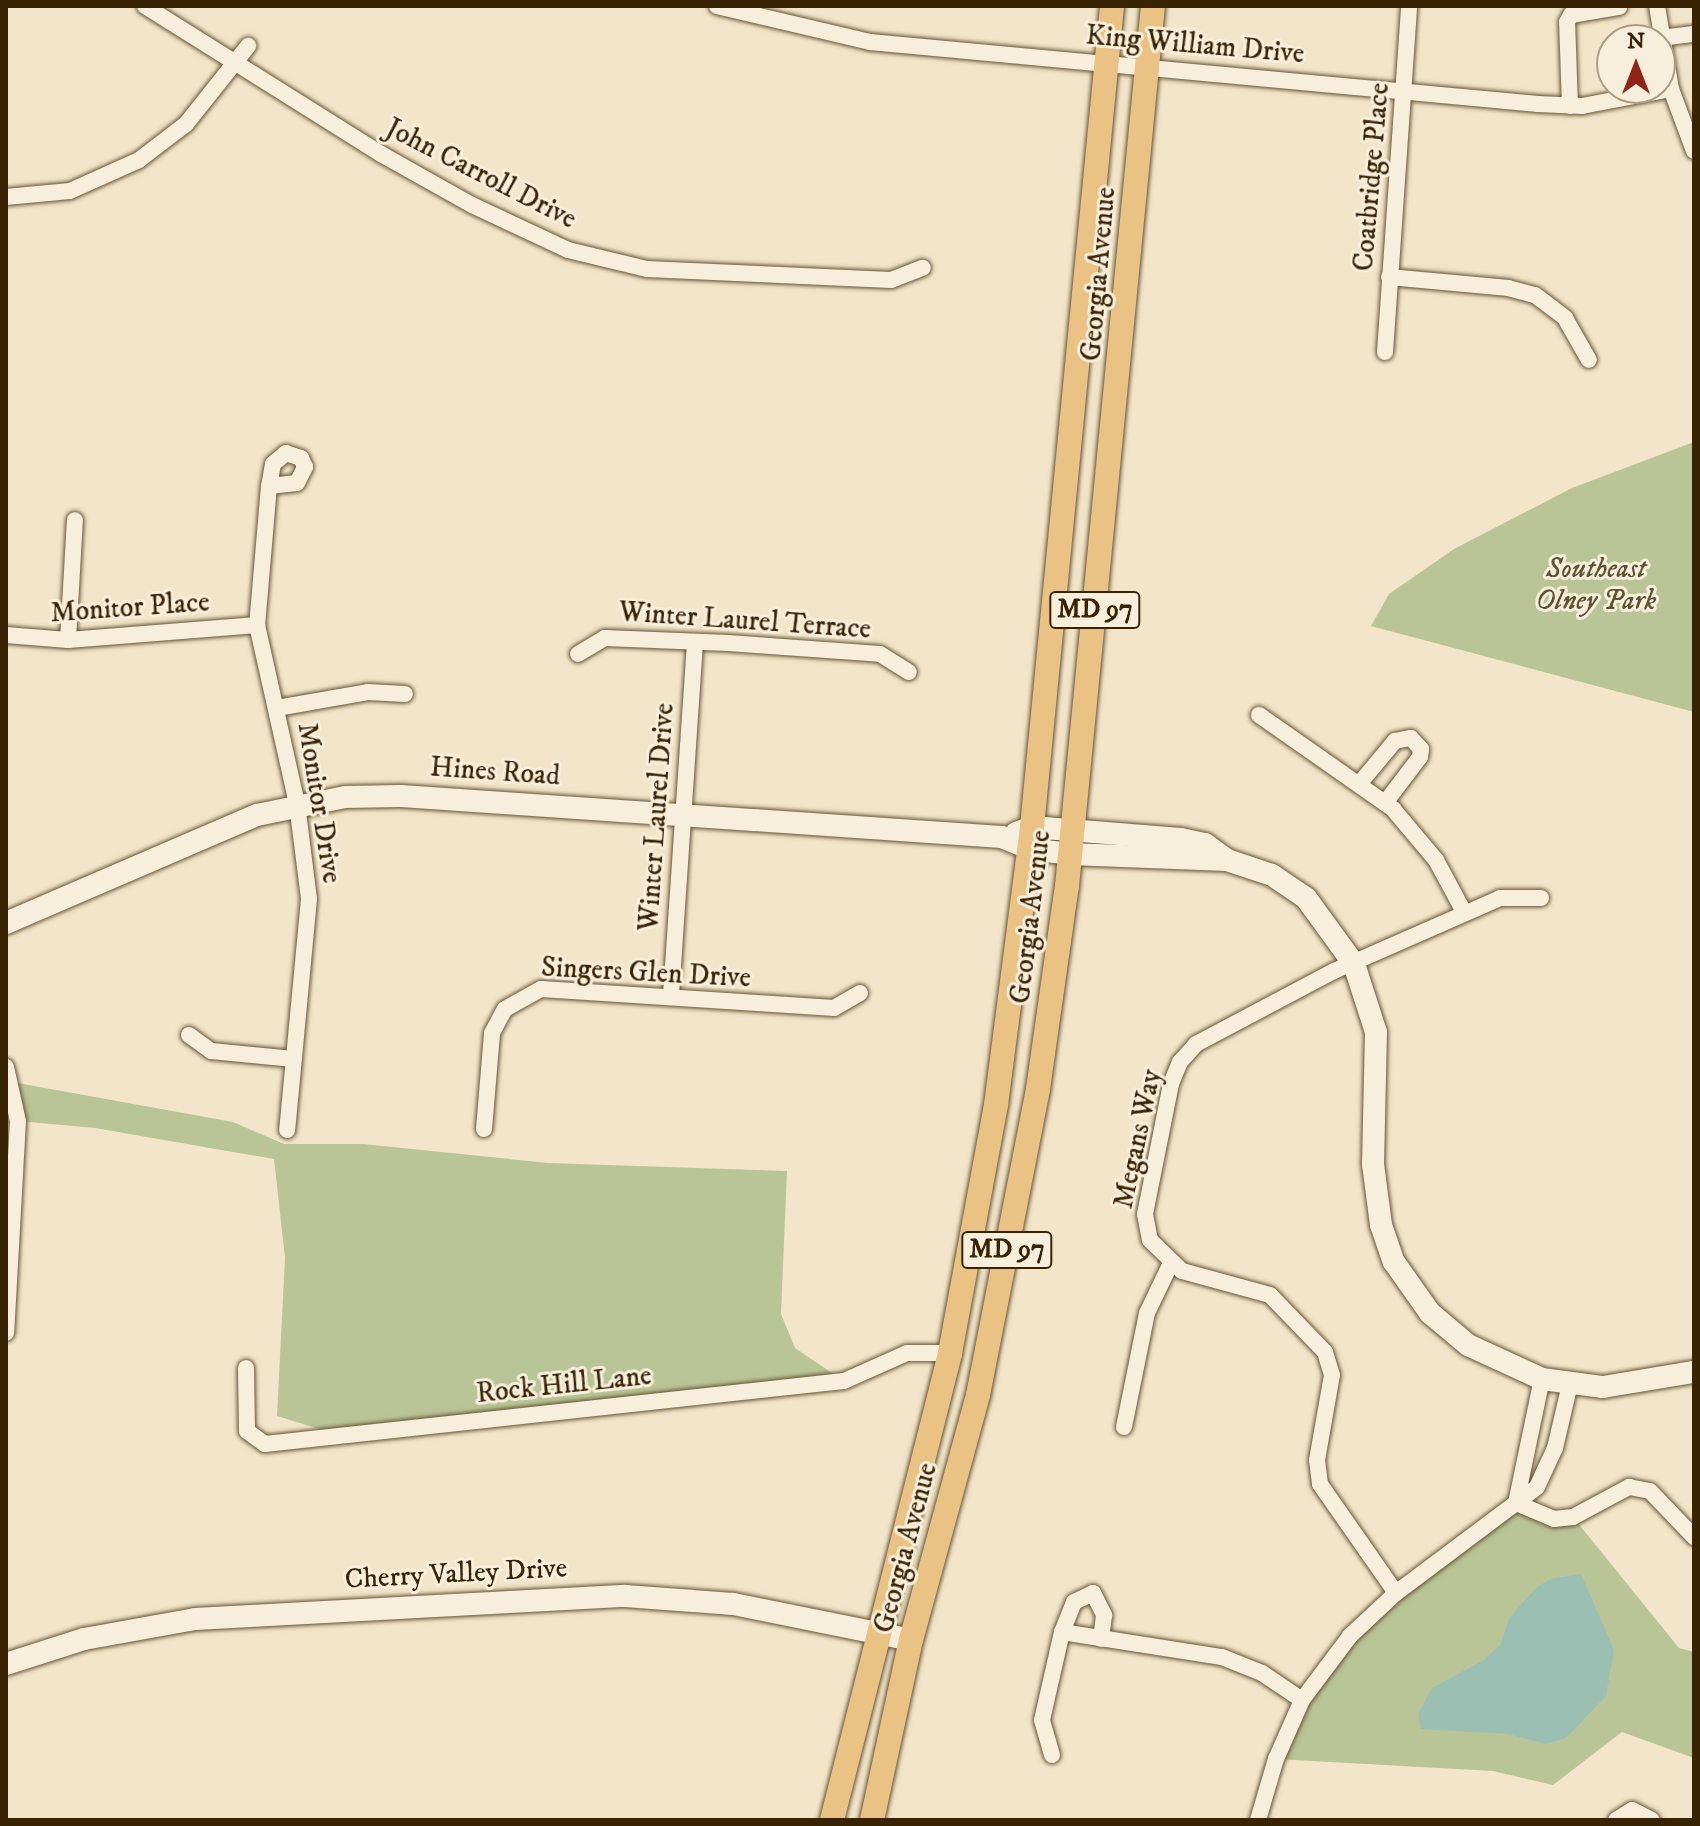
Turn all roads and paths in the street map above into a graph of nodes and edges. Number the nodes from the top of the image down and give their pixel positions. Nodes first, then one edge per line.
1 (145, 6) edge
2 (717, 6) edge
3 (1112, 6) edge
4 (1153, 6) edge
5 (1409, 6) edge
6 (1619, 7) edge
7 (248, 46) dead end
8 (237, 62) junction
9 (1107, 63) junction
10 (1148, 66) junction
11 (1406, 92) junction
12 (1596, 102) edge
13 (1676, 102) edge
14 (1570, 106) junction
15 (1694, 151) edge
16 (6, 197) edge
17 (923, 268) dead end
18 (1389, 277) junction
19 (1385, 352) dead end
20 (1589, 360) dead end
21 (269, 486) dead end
22 (75, 520) dead end
23 (257, 625) junction
24 (6, 635) edge
25 (68, 640) junction
26 (695, 642) junction
27 (578, 654) dead end
28 (909, 672) dead end
29 (405, 694) dead end
30 (277, 708) junction
31 (1259, 715) dead end
32 (1360, 783) junction
33 (1385, 803) junction
34 (297, 804) junction
35 (684, 816) junction
36 (1031, 838) junction
37 (1071, 842) junction
38 (1541, 898) dead end
39 (1464, 912) junction
40 (6, 923) edge
41 (1354, 964) junction
42 (860, 993) dead end
43 (671, 995) junction
44 (189, 1035) dead end
45 (294, 1059) junction
46 (6, 1067) edge
47 (484, 1129) dead end
48 (287, 1130) dead end
49 (1170, 1265) junction
50 (6, 1333) edge
51 (950, 1353) junction
52 (246, 1368) dead end
53 (1694, 1372) edge
54 (1542, 1379) junction
55 (1570, 1384) junction
56 (1124, 1427) dead end
57 (1516, 1503) junction
58 (1694, 1537) edge
59 (1396, 1593) junction
60 (1062, 1632) junction
61 (880, 1634) junction
62 (1101, 1639) junction
63 (911, 1640) junction
64 (6, 1664) edge
65 (1302, 1700) junction
66 (1052, 1755) dead end
67 (832, 1820) edge
68 (872, 1820) edge
69 (1258, 1820) edge
70 (1616, 1820) edge
71 (1652, 1820) edge

1 - 8 street, John Carroll Drive
2 - 9 street, King William Drive
3 - 9 main road, Georgia Avenue
4 - 10 main road, Georgia Avenue / MD 97
5 - 11 street, Coatbridge Place
6 - 14 street
7 - 8 street
8 - 16 street
8 - 17 street, John Carroll Drive
9 - 10 street, King William Drive
9 - 36 main road, Georgia Avenue / MD 97
10 - 11 street, King William Drive
10 - 37 main road, Georgia Avenue / MD 97
11 - 14 street, King William Drive
11 - 18 street, Coatbridge Place
12 - 14 street, King William Drive
13 - 15 street
18 - 19 street, Coatbridge Place
18 - 20 street
21 - 23 street, Monitor Drive
22 - 25 street
23 - 25 street, Monitor Place
23 - 30 street, Monitor Drive
24 - 25 street, Monitor Place
26 - 27 street, Winter Laurel Terrace
26 - 28 street, Winter Laurel Terrace
26 - 35 street, Winter Laurel Drive
29 - 30 street
30 - 34 street, Monitor Drive
31 - 32 street
32 - 33 street
32 - 33 street
33 - 39 street
34 - 35 street, Hines Road
34 - 40 street, Hines Road
34 - 45 street, Monitor Drive
35 - 36 street, Hines Road
35 - 43 street, Winter Laurel Drive
36 - 37 street, Hines Road
36 - 51 main road, Georgia Avenue / MD 97
37 - 41 street, Hines Road
37 - 63 main road, Georgia Avenue / MD 97
38 - 39 street, Megans Way
39 - 41 street, Megans Way
41 - 49 street, Megans Way
41 - 54 street, Hines Road
42 - 43 street, Singers Glen Drive
43 - 47 street, Singers Glen Drive
44 - 45 street
45 - 48 street, Monitor Drive
46 - 50 street
49 - 56 street
49 - 59 street
51 - 52 street, Rock Hill Lane
51 - 61 main road, Georgia Avenue / MD 97
53 - 55 street, Hines Road
54 - 55 street, Hines Road
54 - 57 street
55 - 57 street
57 - 58 street
57 - 59 street
59 - 65 street
60 - 62 street
60 - 62 street
60 - 66 street
61 - 63 street, Cherry Valley Drive
61 - 64 street, Cherry Valley Drive
61 - 67 main road, Georgia Avenue / MD 97
62 - 65 street
63 - 68 main road, Georgia Avenue / MD 97
65 - 69 street
70 - 71 street

